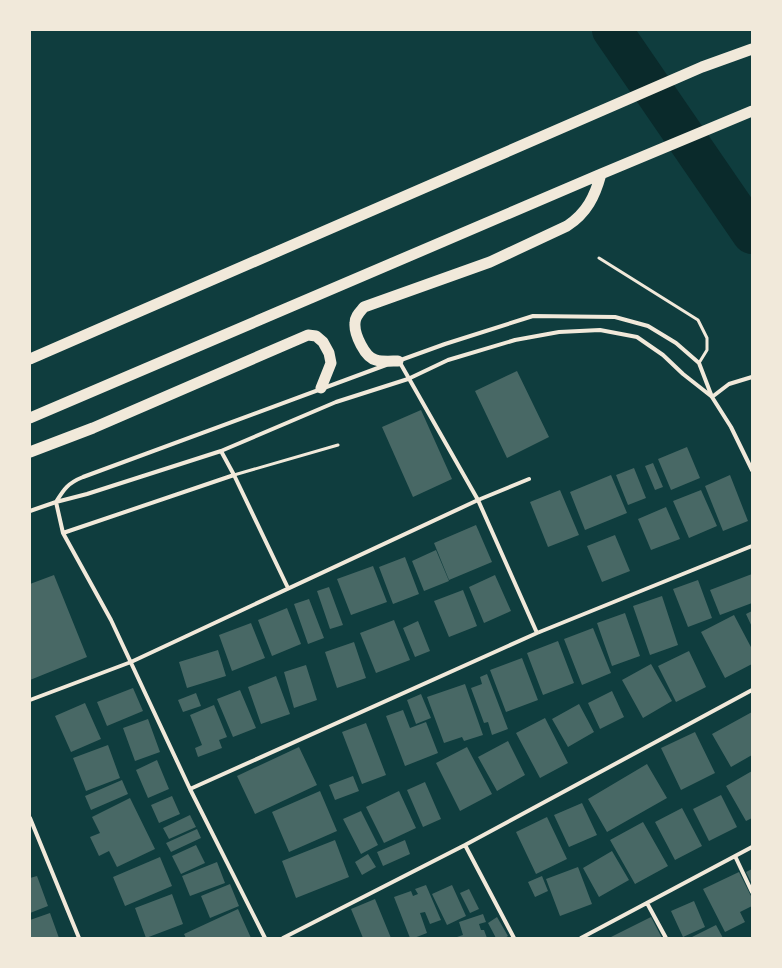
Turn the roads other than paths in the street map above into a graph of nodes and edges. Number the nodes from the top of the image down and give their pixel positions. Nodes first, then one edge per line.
1 (752, 49) edge
2 (752, 110) edge
3 (601, 174) junction
4 (599, 258) dead end
5 (30, 359) edge
6 (398, 361) junction
7 (699, 363) junction
8 (752, 377) edge
9 (408, 379) junction
10 (321, 388) junction
11 (712, 397) junction
12 (30, 418) edge
13 (338, 445) dead end
14 (221, 451) junction
15 (30, 452) edge
16 (752, 470) edge
17 (234, 475) junction
18 (529, 479) dead end
19 (478, 500) junction
20 (56, 502) junction
21 (30, 511) edge
22 (63, 533) junction
23 (752, 546) edge
24 (288, 588) junction
25 (537, 633) junction
26 (131, 662) junction
27 (752, 690) edge
28 (30, 700) edge
29 (190, 789) junction
30 (30, 818) edge
31 (465, 845) junction
32 (752, 847) edge
33 (735, 856) junction
34 (752, 892) edge
35 (647, 903) junction
36 (79, 938) edge
37 (265, 938) edge
38 (283, 938) edge
39 (514, 938) edge
40 (581, 938) edge
41 (666, 938) edge

1 - 5 highway
2 - 3 highway
3 - 6 highway
3 - 12 highway
4 - 7 lane
6 - 7 street
6 - 9 street
6 - 10 street
7 - 11 street
8 - 11 street
9 - 11 street
9 - 14 street
9 - 19 street
10 - 15 highway
10 - 20 street
11 - 16 street
13 - 17 lane
14 - 17 street
14 - 20 street
17 - 22 street
17 - 24 street
18 - 19 street
19 - 24 street
19 - 25 street
20 - 21 street
20 - 22 street
22 - 26 street
23 - 25 street
24 - 26 street
25 - 29 street
26 - 28 street
26 - 29 street
27 - 31 street
29 - 37 street
30 - 36 street
31 - 38 street
31 - 39 street
32 - 33 street
33 - 34 street
33 - 35 street
35 - 40 street
35 - 41 street

